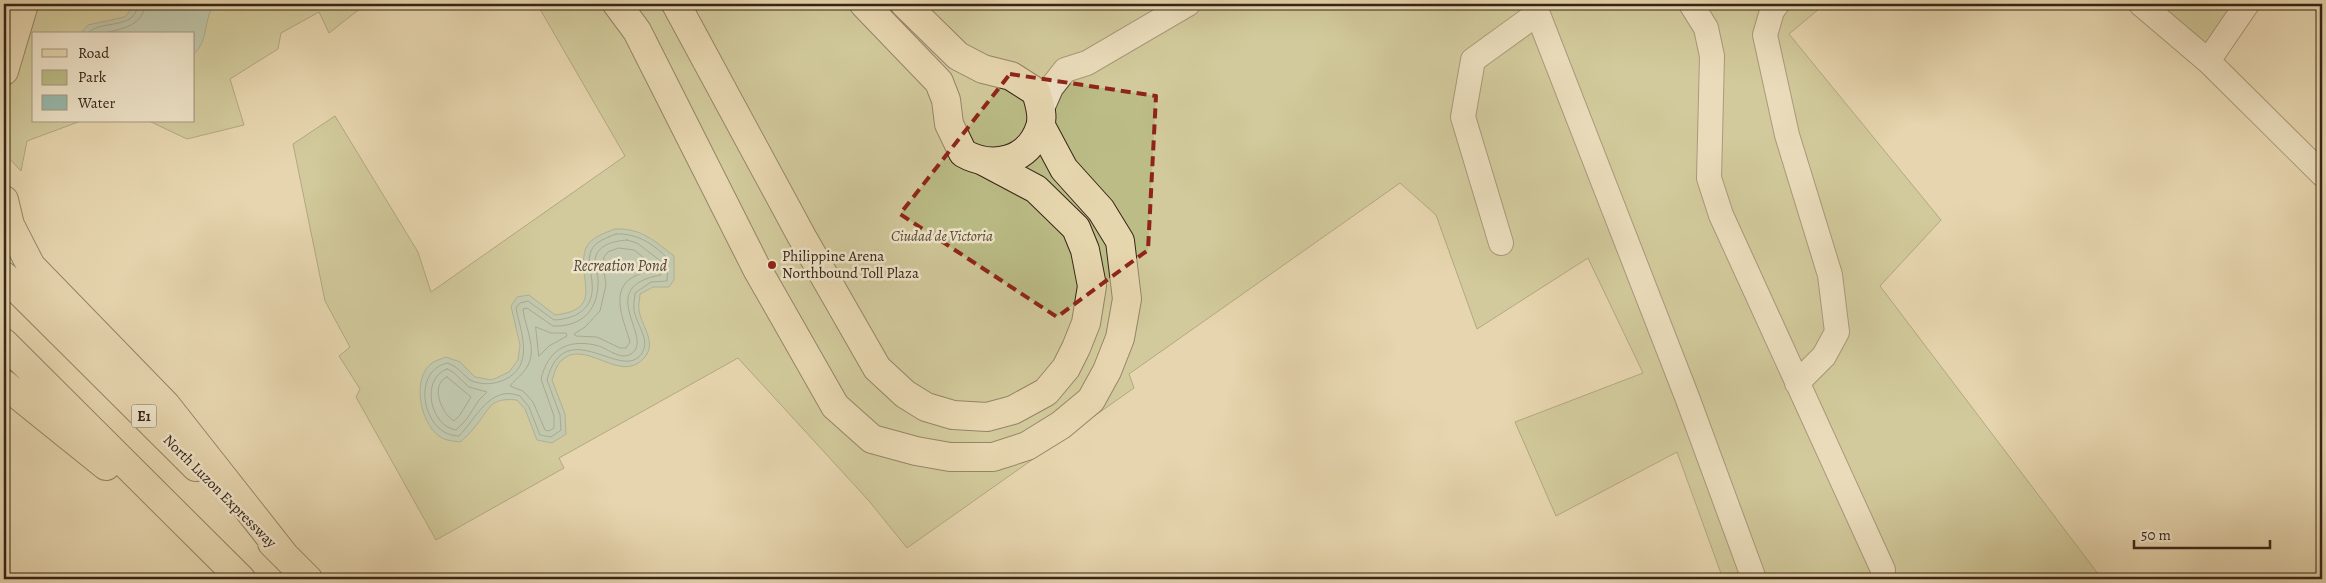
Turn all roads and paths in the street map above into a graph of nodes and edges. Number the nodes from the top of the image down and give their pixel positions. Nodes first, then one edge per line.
1 (24, 4) edge
2 (617, 4) edge
3 (676, 4) edge
4 (864, 4) edge
5 (905, 4) edge
6 (1188, 4) edge
7 (1691, 4) edge
8 (1777, 4) edge
9 (2141, 4) edge
10 (2247, 4) edge
11 (1536, 8) edge
12 (2208, 60) junction
13 (4, 71) edge
14 (1041, 119) junction
15 (985, 162) junction
16 (2322, 174) edge
17 (4, 200) edge
18 (1501, 243) dead end
19 (4, 276) edge
20 (4, 343) edge
21 (1797, 383) junction
22 (4, 384) edge
23 (285, 556) junction
24 (220, 558) junction
25 (242, 579) edge
26 (308, 579) edge
27 (1754, 579) edge
28 (1882, 579) edge

1 - 13 main road
2 - 14 main road
3 - 15 main road
4 - 15 main road
5 - 14 main road
6 - 14 street
7 - 21 street
8 - 21 street
9 - 12 street
10 - 12 street
11 - 18 street
11 - 27 street
12 - 16 street
14 - 15 main road
17 - 23 main road
19 - 23 main road, North Luzon Expressway / E1
20 - 24 main road
21 - 28 street
22 - 24 main road
23 - 26 main road, North Luzon Expressway / E1
24 - 25 main road

